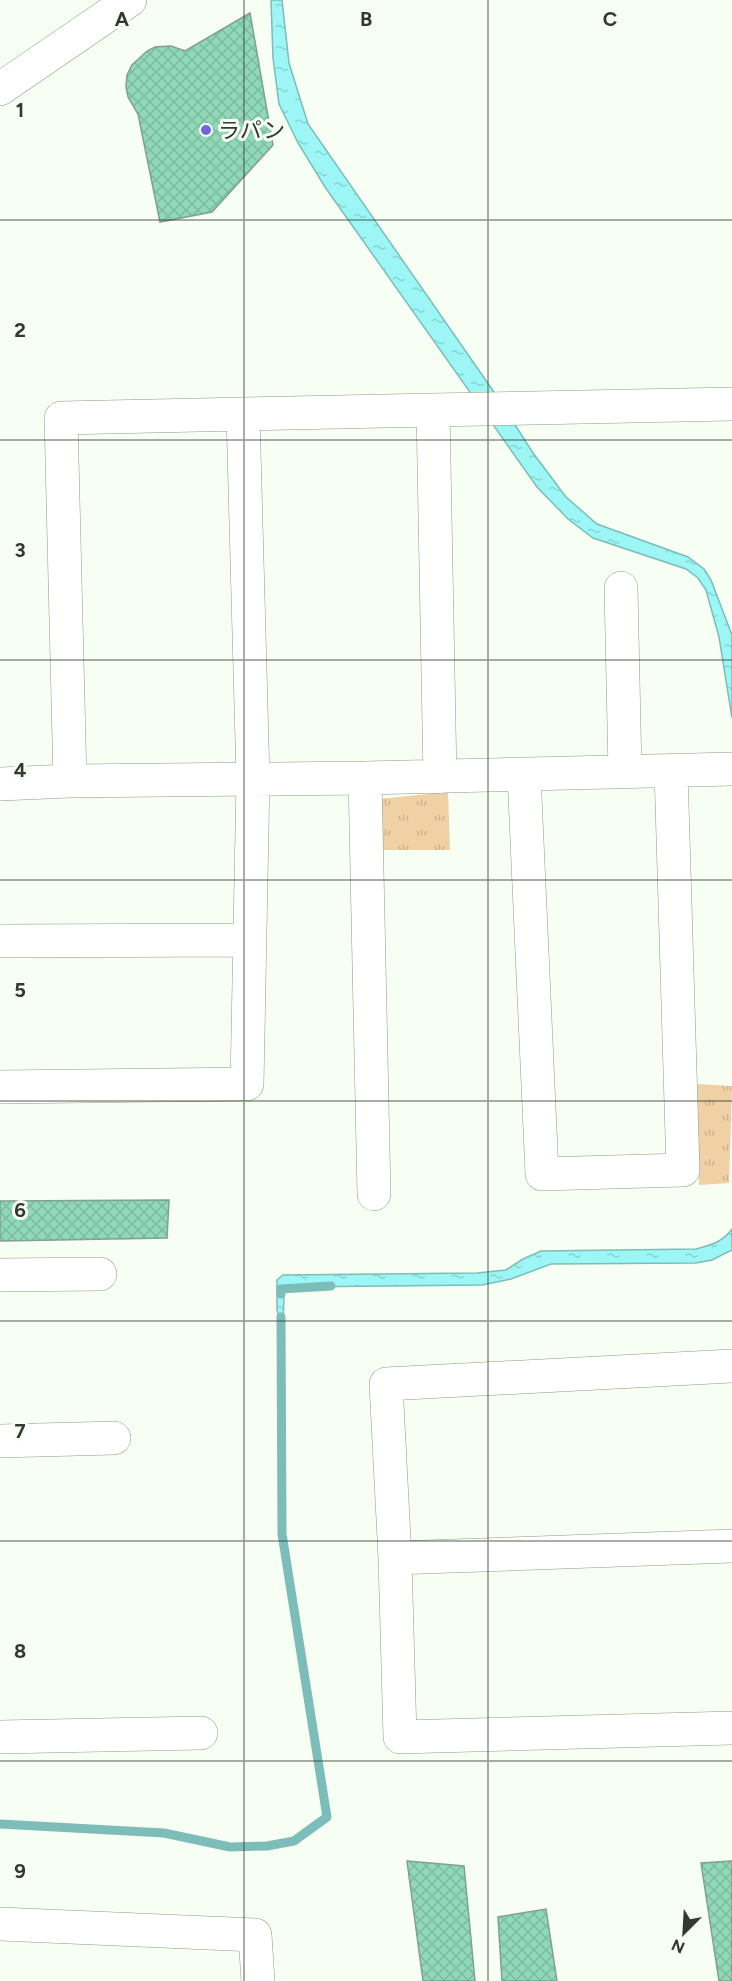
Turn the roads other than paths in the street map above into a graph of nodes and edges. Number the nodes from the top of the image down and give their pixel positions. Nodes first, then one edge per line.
1 (130, 0) edge
2 (0, 89) edge
3 (732, 404) edge
4 (433, 410) junction
5 (243, 414) junction
6 (621, 588) dead end
7 (732, 769) edge
8 (670, 770) junction
9 (625, 771) junction
10 (524, 774) junction
11 (440, 777) junction
12 (365, 778) junction
13 (253, 779) junction
14 (69, 781) junction
15 (0, 784) edge
16 (250, 940) junction
17 (0, 941) edge
18 (0, 1087) edge
19 (374, 1194) dead end
20 (100, 1274) dead end
21 (0, 1275) edge
22 (732, 1366) edge
23 (114, 1438) dead end
24 (0, 1441) edge
25 (732, 1546) edge
26 (394, 1558) junction
27 (732, 1728) edge
28 (201, 1733) dead end
29 (0, 1737) edge
30 (0, 1924) edge
31 (258, 1981) edge

1 - 2 street
3 - 4 street
4 - 5 street
4 - 11 street
5 - 13 street
5 - 14 street
6 - 9 street
7 - 8 street
8 - 9 street
8 - 10 street
9 - 10 street
10 - 11 street
11 - 12 street
12 - 13 street
12 - 19 street
13 - 14 street
13 - 16 street
14 - 15 street
16 - 17 street
16 - 18 street
20 - 21 street
22 - 26 street
23 - 24 street
25 - 26 street
26 - 27 street
28 - 29 street
30 - 31 street

